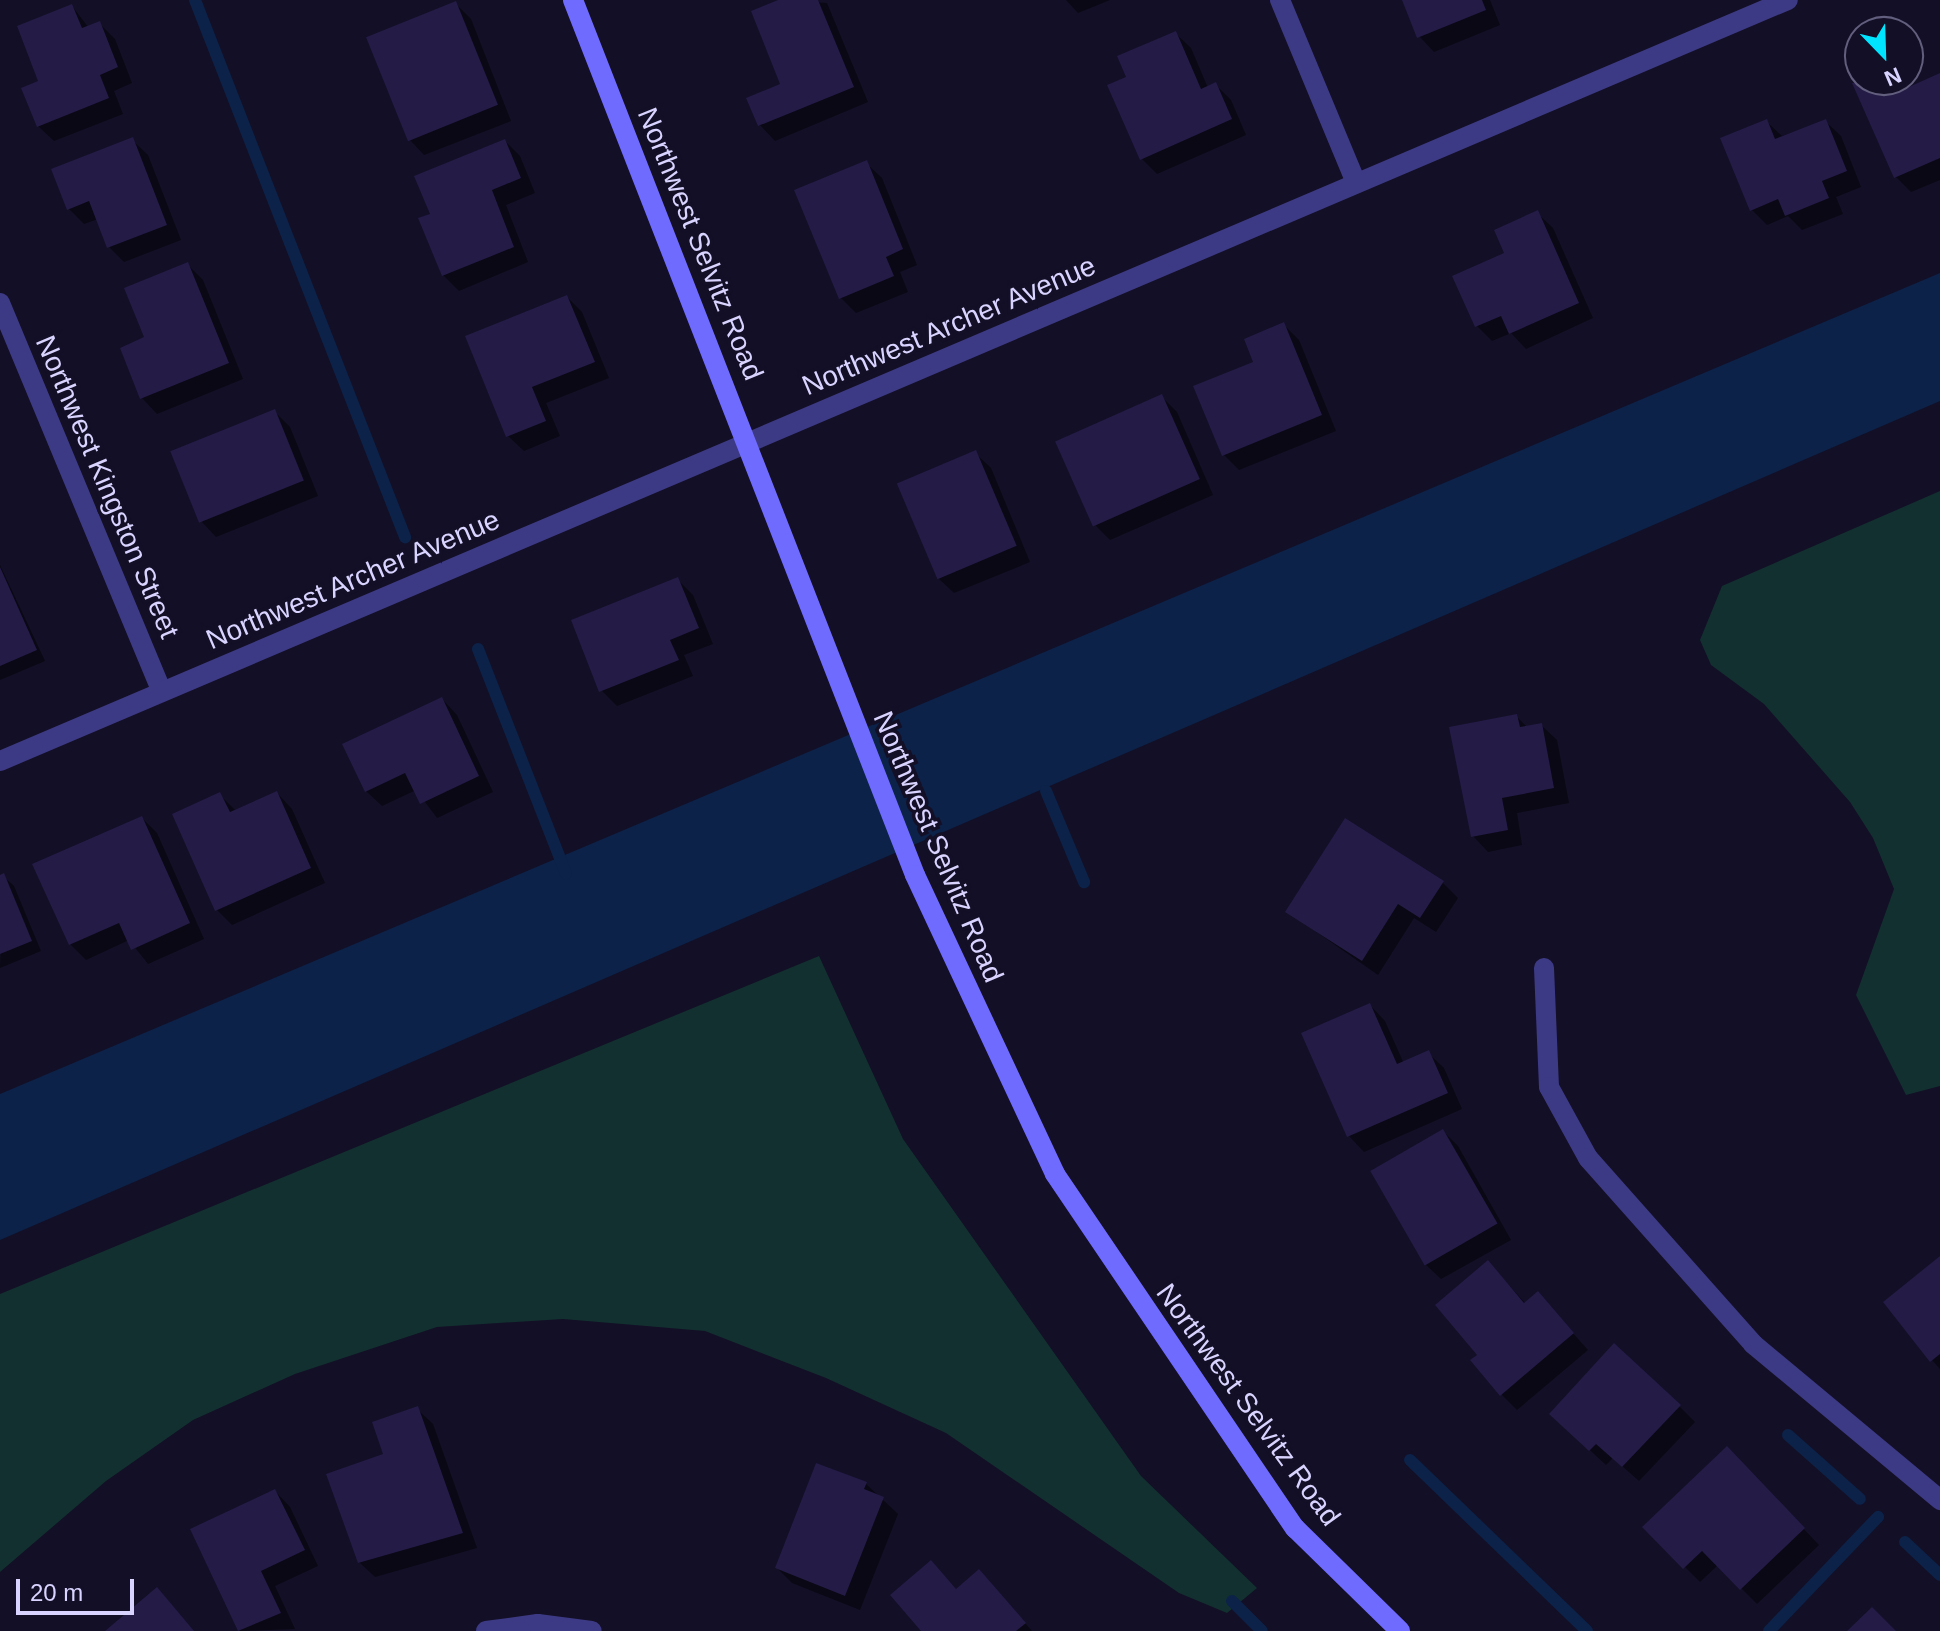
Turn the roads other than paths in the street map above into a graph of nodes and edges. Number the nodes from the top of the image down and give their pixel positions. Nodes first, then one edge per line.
1 (573, 0) edge
2 (1280, 0) edge
3 (1788, 0) edge
4 (1356, 183) junction
5 (0, 303) edge
6 (748, 441) junction
7 (162, 692) junction
8 (0, 761) edge
9 (1544, 968) dead end
10 (1940, 1500) edge
11 (486, 1631) edge
12 (592, 1631) edge
13 (1400, 1631) edge

1 - 6 street, Northwest Selvitz Road
2 - 4 street
3 - 4 street, Northwest Archer Avenue
4 - 6 street, Northwest Archer Avenue
5 - 7 street, Northwest Kingston Street
6 - 7 street, Northwest Archer Avenue
6 - 13 street, Northwest Selvitz Road
7 - 8 street, Northwest Archer Avenue
9 - 10 street
11 - 12 street

